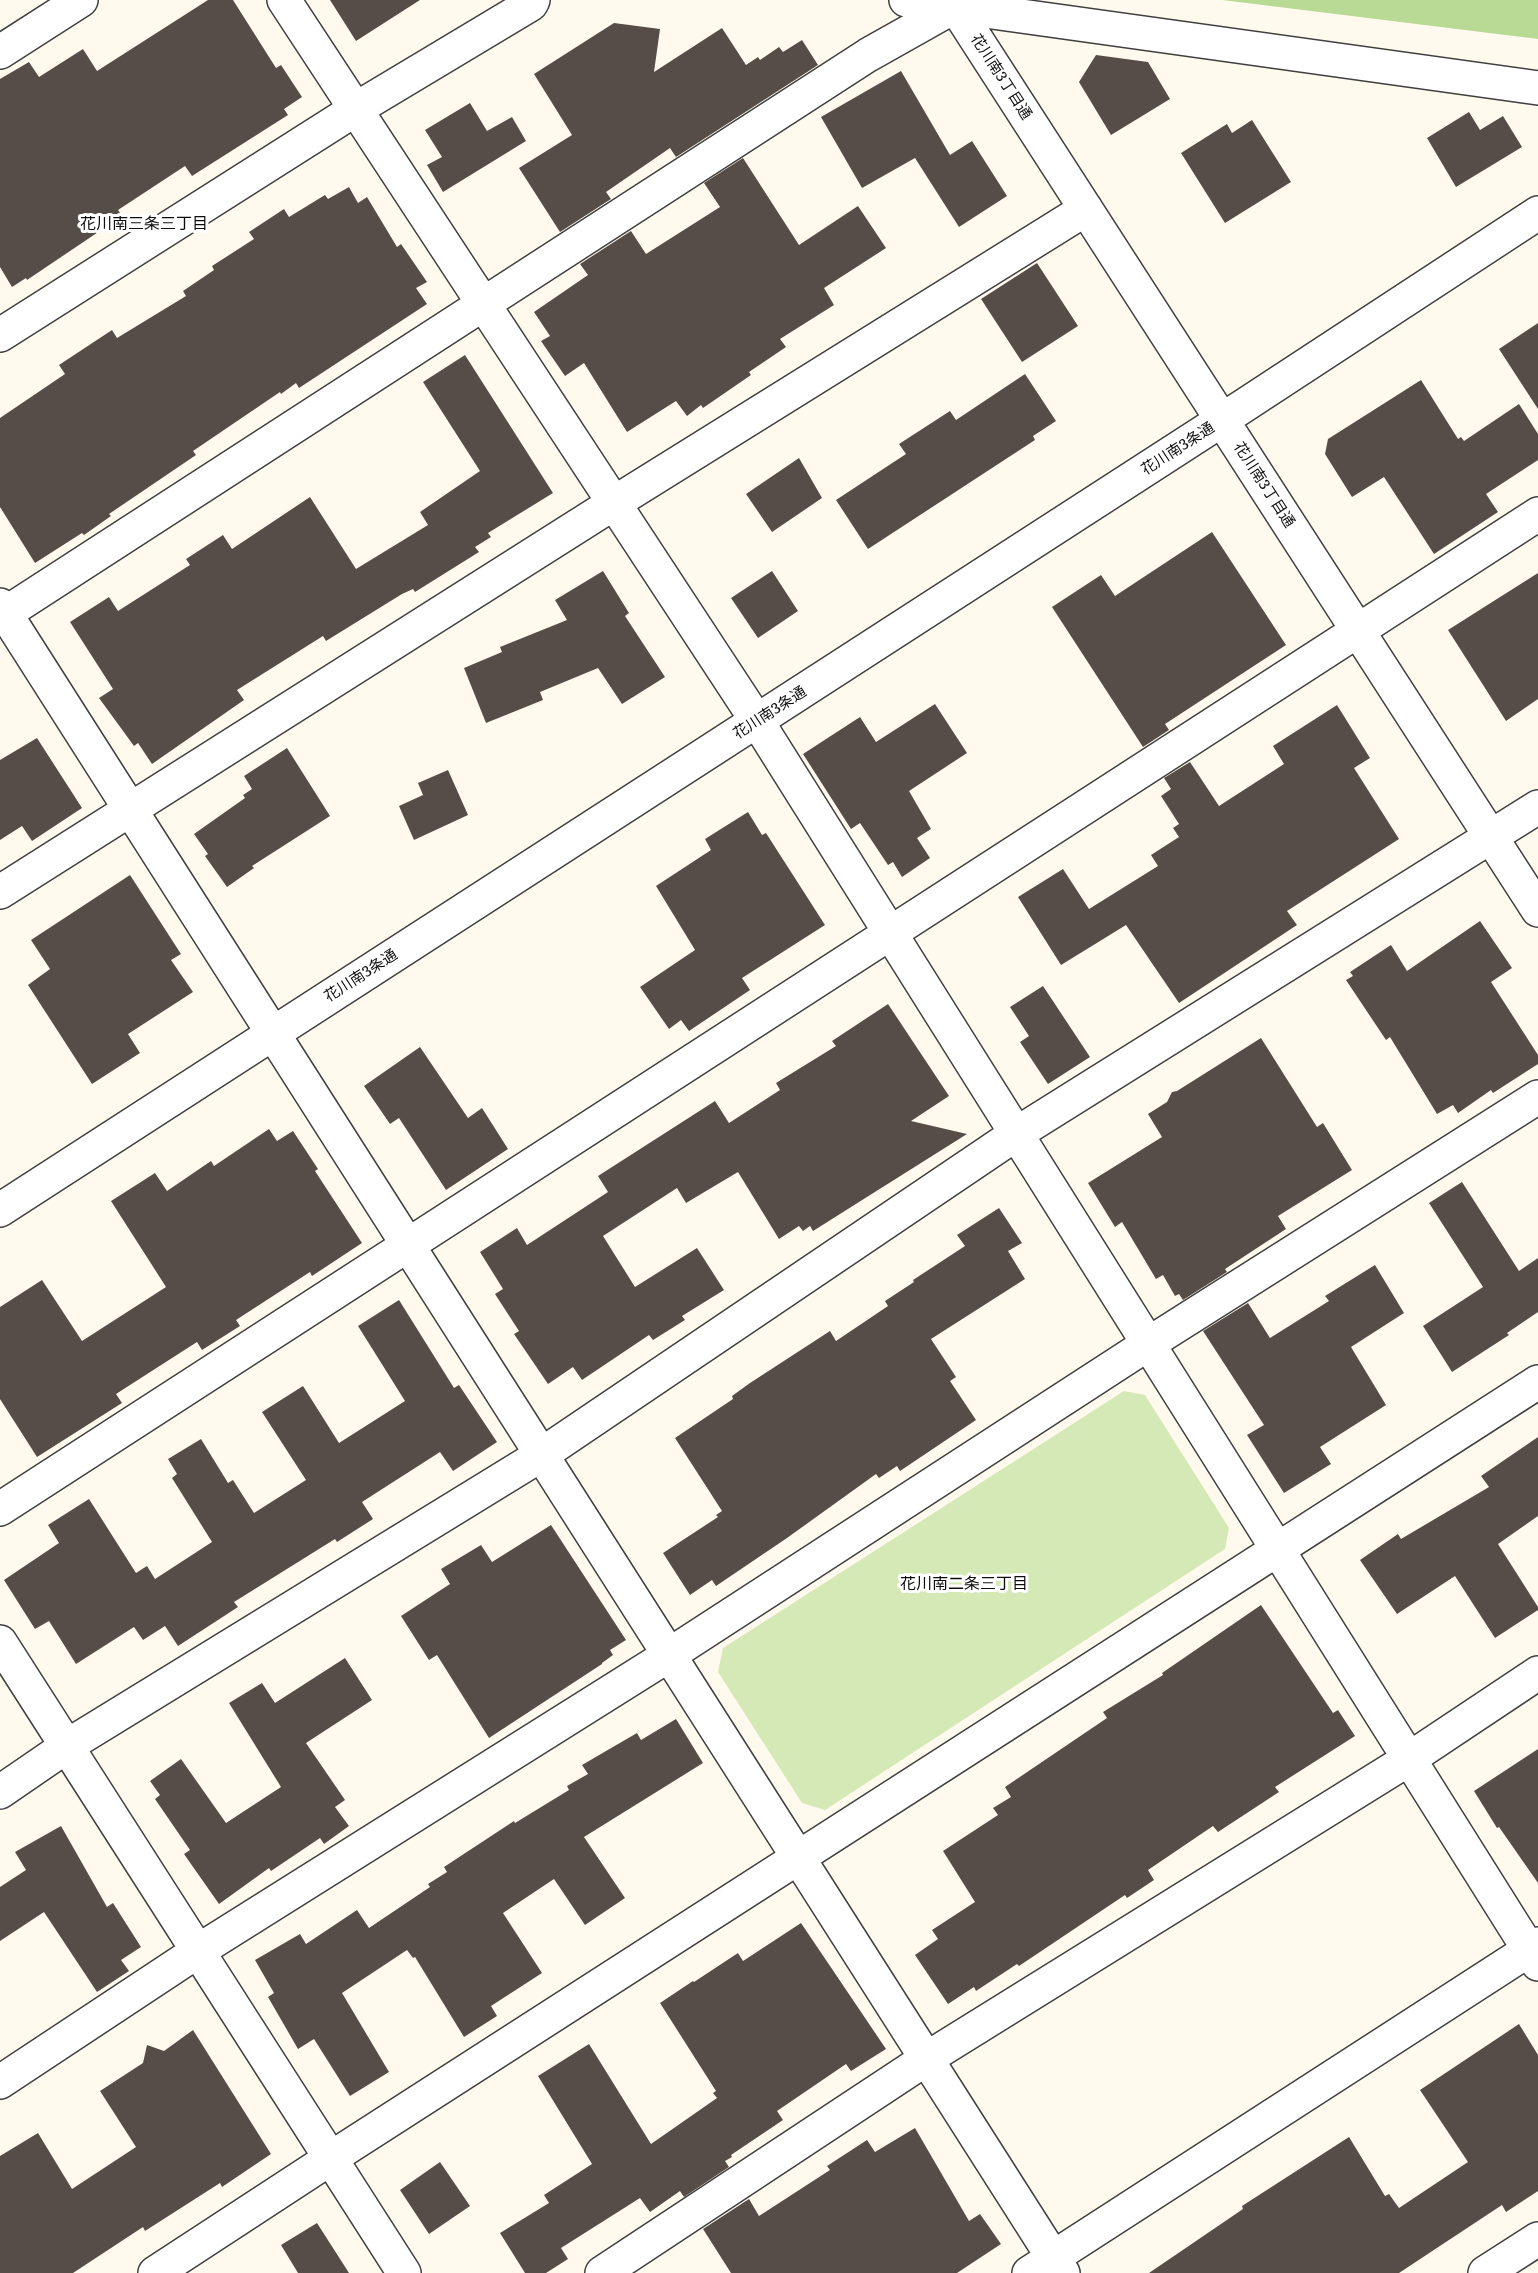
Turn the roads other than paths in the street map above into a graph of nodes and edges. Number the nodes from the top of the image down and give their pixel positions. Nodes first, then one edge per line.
1 (81, 0) edge
2 (284, 0) edge
3 (533, 0) edge
4 (906, 0) edge
5 (953, 3) edge
6 (0, 52) edge
7 (1538, 88) edge
8 (356, 109) junction
9 (1086, 209) junction
10 (1538, 213) edge
11 (484, 305) junction
12 (0, 335) edge
13 (1222, 420) junction
14 (614, 503) junction
15 (1538, 514) edge
16 (2, 612) edge
17 (1358, 630) junction
18 (757, 721) junction
19 (1538, 807) edge
20 (130, 810) junction
21 (1491, 837) junction
22 (0, 892) edge
23 (1538, 910) edge
24 (890, 934) junction
25 (273, 1034) junction
26 (1538, 1097) edge
27 (1016, 1134) junction
28 (0, 1210) edge
29 (407, 1245) junction
30 (1148, 1344) junction
31 (1538, 1382) edge
32 (541, 1455) junction
33 (0, 1509) edge
34 (1278, 1551) junction
35 (0, 1642) edge
36 (669, 1655) junction
37 (1538, 1673) edge
38 (67, 1746) junction
39 (1408, 1759) junction
40 (0, 1792) edge
41 (798, 1857) junction
42 (198, 1951) junction
43 (1535, 1953) edge
44 (926, 2059) junction
45 (0, 2082) edge
46 (331, 2158) junction
47 (1538, 2239) edge
48 (1048, 2268) edge
49 (156, 2273) edge
50 (404, 2273) edge
51 (602, 2273) edge
52 (1485, 2273) edge

1 - 6 street
2 - 8 street
3 - 8 street
4 - 5 street
5 - 7 street
5 - 9 street, 花川南3丁目通
5 - 11 street
8 - 11 street
8 - 12 street
9 - 13 street, 花川南3丁目通
9 - 14 street
10 - 13 street, 花川南3条通
11 - 14 street
11 - 16 street
13 - 17 street, 花川南3丁目通
13 - 18 street, 花川南3条通
14 - 18 street
14 - 20 street
15 - 17 street
16 - 20 street
17 - 21 street, 花川南3丁目通
17 - 24 street
18 - 24 street
18 - 25 street, 花川南3条通
19 - 21 street
20 - 22 street
20 - 25 street
21 - 23 street, 花川南3丁目通
21 - 27 street
24 - 27 street
24 - 29 street
25 - 28 street, 花川南3条通
25 - 29 street
26 - 30 street
27 - 30 street
27 - 32 street
29 - 32 street
29 - 33 street
30 - 34 street
30 - 36 street
31 - 34 street
32 - 36 street
32 - 38 street
34 - 39 street
34 - 41 street
35 - 38 street
36 - 41 street
36 - 42 street
37 - 39 street
38 - 40 street
38 - 42 street
39 - 43 street
39 - 44 street
41 - 44 street
41 - 46 street
42 - 45 street
42 - 46 street
43 - 48 street
44 - 48 street
44 - 51 street
46 - 49 street
46 - 50 street
47 - 52 street

